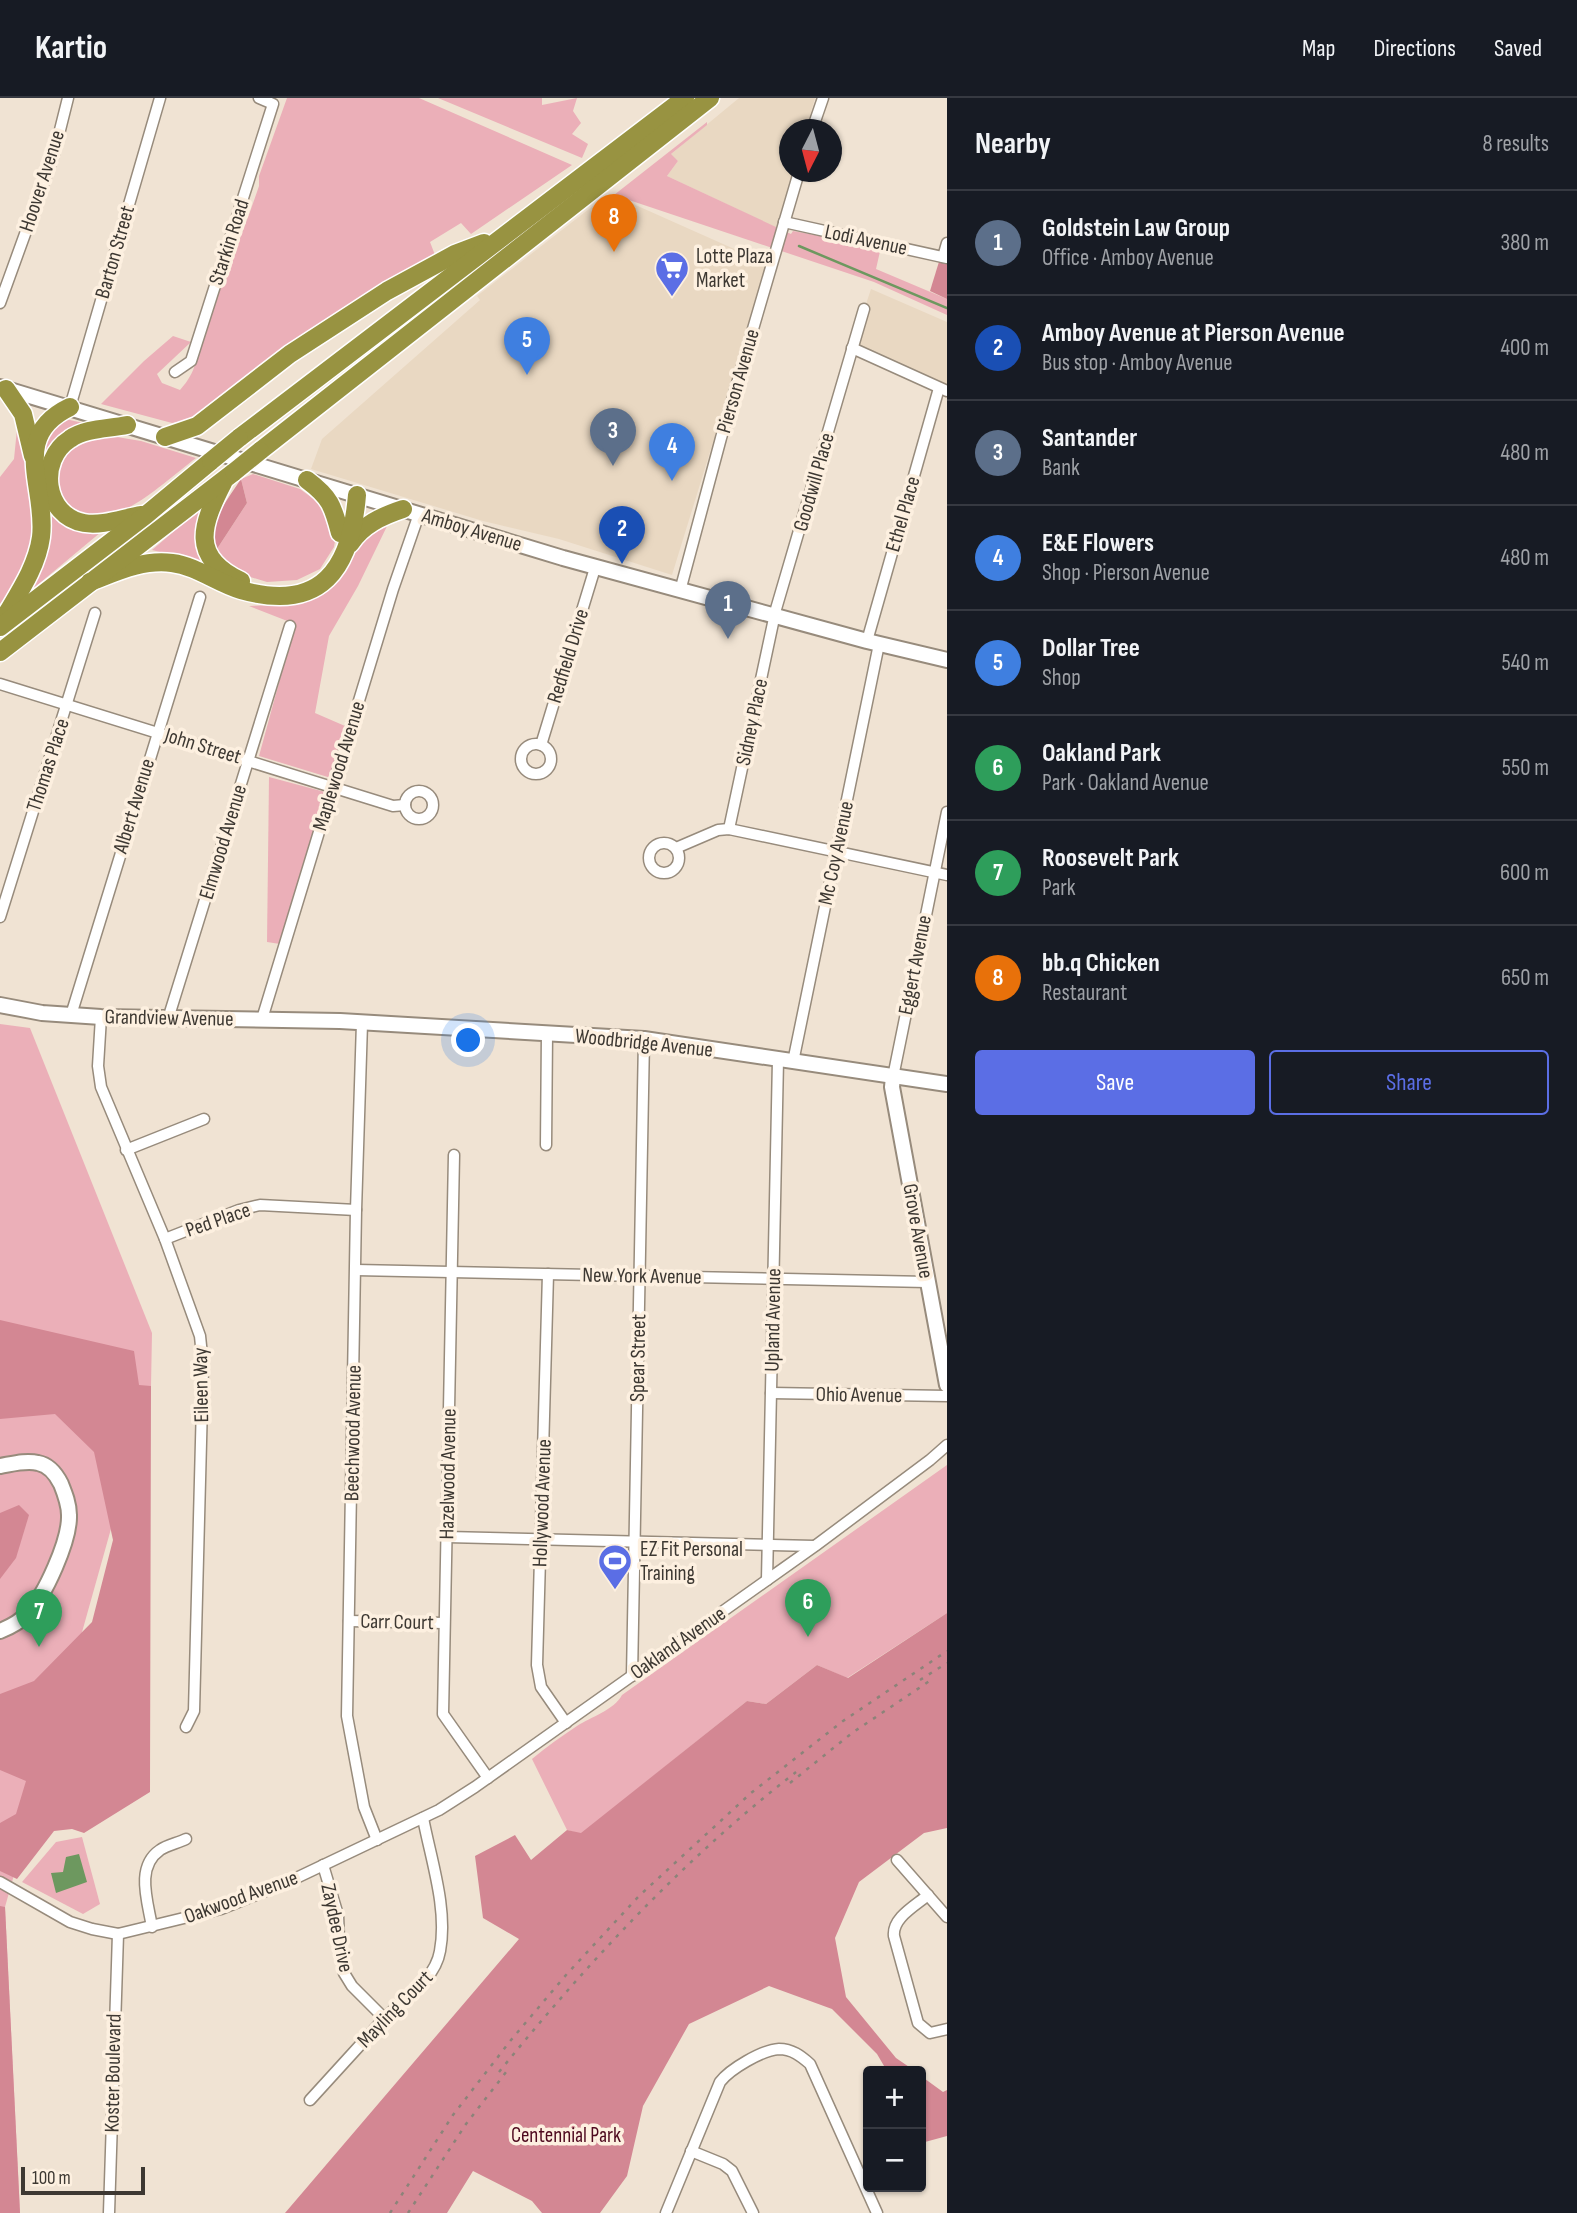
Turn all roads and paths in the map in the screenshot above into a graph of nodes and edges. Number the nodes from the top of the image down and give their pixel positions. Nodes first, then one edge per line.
1 (68, 98) edge
2 (160, 98) edge
3 (259, 98) edge
4 (685, 98) edge
5 (710, 98) edge
6 (823, 98) edge
7 (816, 119) edge
8 (796, 182) edge
9 (784, 222) junction
10 (503, 236) junction
11 (947, 243) edge
12 (945, 257) edge
13 (0, 303) edge
14 (864, 309) dead end
15 (852, 348) junction
16 (175, 372) dead end
17 (3, 388) edge
18 (943, 389) edge
19 (70, 407) junction
20 (127, 425) junction
21 (165, 437) junction
22 (33, 458) junction
23 (230, 476) junction
24 (307, 480) junction
25 (354, 494) junction
26 (411, 512) junction
27 (146, 515) junction
28 (343, 541) junction
29 (595, 568) junction
30 (90, 582) junction
31 (680, 590) junction
32 (200, 597) dead end
33 (95, 613) dead end
34 (775, 616) junction
35 (0, 626) edge
36 (290, 626) dead end
37 (873, 642) junction
38 (0, 652) edge
39 (947, 660) edge
40 (0, 684) edge
41 (67, 704) junction
42 (157, 732) junction
43 (541, 745) dead end
44 (249, 760) junction
45 (333, 785) junction
46 (405, 805) dead end
47 (947, 812) edge
48 (729, 829) junction
49 (676, 848) dead end
50 (836, 852) junction
51 (934, 872) junction
52 (947, 875) edge
53 (0, 917) edge
54 (0, 1005) edge
55 (71, 1015) junction
56 (101, 1017) junction
57 (168, 1019) junction
58 (262, 1020) junction
59 (340, 1021) joint
60 (362, 1023) junction
61 (547, 1033) junction
62 (644, 1039) junction
63 (785, 1061) junction
64 (893, 1077) junction
65 (947, 1084) edge
66 (204, 1119) dead end
67 (545, 1145) dead end
68 (127, 1150) junction
69 (454, 1155) dead end
70 (356, 1210) junction
71 (165, 1239) junction
72 (356, 1270) junction
73 (452, 1273) junction
74 (548, 1274) junction
75 (640, 1276) junction
76 (774, 1279) junction
77 (928, 1282) junction
78 (947, 1385) edge
79 (771, 1393) junction
80 (947, 1396) edge
81 (947, 1445) edge
82 (0, 1466) edge
83 (447, 1537) junction
84 (541, 1539) junction
85 (635, 1541) junction
86 (768, 1545) junction
87 (815, 1546) junction
88 (768, 1580) junction
89 (349, 1621) junction
90 (444, 1623) junction
91 (0, 1631) edge
92 (632, 1676) junction
93 (566, 1723) junction
94 (186, 1727) dead end
95 (488, 1778) junction
96 (475, 1787) joint
97 (423, 1818) junction
98 (186, 1839) dead end
99 (377, 1840) junction
100 (897, 1860) dead end
101 (323, 1865) junction
102 (0, 1882) edge
103 (928, 1895) junction
104 (947, 1917) edge
105 (152, 1927) junction
106 (118, 1934) junction
107 (384, 2018) junction
108 (947, 2029) edge
109 (310, 2101) dead end
110 (691, 2151) junction
111 (110, 2213) edge
112 (666, 2213) edge
113 (753, 2213) edge
114 (877, 2213) edge

1 - 13 street, Hoover Avenue
2 - 19 street, Barton Street
3 - 16 street, Starkin Road
4 - 10 highway
5 - 23 highway, bridge
6 - 7 street
8 - 9 street, Pierson Avenue
9 - 12 street, Lodi Avenue
9 - 31 street, Pierson Avenue
10 - 21 highway
10 - 27 highway, bridge
11 - 12 street
14 - 15 street, Goodwill Place
15 - 18 street
15 - 34 street, Goodwill Place
17 - 19 street, Amboy Avenue
17 - 22 highway
18 - 37 street, Ethel Place
19 - 20 street, Amboy Avenue
19 - 22 highway
20 - 21 street, Amboy Avenue
20 - 27 highway
21 - 24 street, Amboy Avenue
22 - 35 highway
23 - 28 highway
23 - 30 highway
24 - 25 street, Amboy Avenue
24 - 28 highway
25 - 26 street, Amboy Avenue
25 - 28 highway
26 - 28 highway
26 - 29 street, Amboy Avenue
26 - 45 street, Maplewood Avenue
27 - 35 highway
28 - 30 highway
29 - 31 street, Amboy Avenue
29 - 43 street, Redfield Drive
30 - 38 highway
31 - 34 street, Amboy Avenue
32 - 42 street, Albert Avenue
33 - 41 street, Thomas Place
34 - 37 street, Amboy Avenue
34 - 48 street, Sidney Place
36 - 44 street, Elmwood Avenue
37 - 39 street, Amboy Avenue
37 - 50 street, Mc Coy Avenue
40 - 41 street, John Street
41 - 42 street, John Street
41 - 53 street, Thomas Place
42 - 44 street, John Street
42 - 55 street, Albert Avenue
44 - 45 street, John Street
44 - 57 street, Elmwood Avenue
45 - 46 street, John Street
45 - 58 street, Maplewood Avenue
47 - 51 street, Eggert Avenue
48 - 49 street
48 - 50 street
50 - 51 street
50 - 63 street, Mc Coy Avenue
51 - 52 street
51 - 64 street, Eggert Avenue
54 - 55 street, Grandview Avenue
55 - 56 street, Grandview Avenue
56 - 57 street, Grandview Avenue
56 - 68 street, Eileen Way
57 - 58 street, Grandview Avenue
58 - 59 street, Grandview Avenue
59 - 60 street, Woodbridge Avenue
60 - 61 street, Woodbridge Avenue
60 - 70 street, Beechwood Avenue
61 - 62 street, Woodbridge Avenue
61 - 67 street
62 - 63 street, Woodbridge Avenue
62 - 75 street, Spear Street
63 - 64 street, Woodbridge Avenue
63 - 76 street, Upland Avenue
64 - 65 street, Woodbridge Avenue
64 - 77 street, Grove Avenue
66 - 68 street
68 - 71 street, Eileen Way
69 - 73 street, Hazelwood Avenue
70 - 71 street, Ped Place
70 - 72 street, Beechwood Avenue
71 - 94 street, Eileen Way
72 - 73 street, New York Avenue
72 - 89 street, Beechwood Avenue
73 - 74 street, New York Avenue
73 - 83 street, Hazelwood Avenue
74 - 75 street, New York Avenue
74 - 84 street, Hollywood Avenue
75 - 76 street, New York Avenue
75 - 85 street, Spear Street
76 - 77 street, New York Avenue
76 - 79 street, Upland Avenue
77 - 78 street, Grove Avenue
79 - 80 street, Ohio Avenue
79 - 86 street, Upland Avenue
81 - 87 street, Oakland Avenue
82 - 91 street
83 - 84 street
83 - 90 street, Hazelwood Avenue
84 - 85 street
84 - 93 street, Hollywood Avenue
85 - 86 street
85 - 92 street, Spear Street
86 - 87 street
86 - 88 street, Upland Avenue
87 - 88 street, Oakland Avenue
88 - 92 street, Oakland Avenue
89 - 90 street, Carr Court
89 - 99 street, Beechwood Avenue
90 - 95 street, Hazelwood Avenue
92 - 93 street, Oakland Avenue
93 - 95 street, Oakland Avenue
95 - 96 street, Oakland Avenue
96 - 97 street, Oakwood Avenue
97 - 99 street, Oakwood Avenue
97 - 107 street, Mayling Court
98 - 105 street
99 - 101 street, Oakwood Avenue
100 - 103 street
101 - 105 street, Oakwood Avenue
101 - 107 street, Zaydee Drive
102 - 106 street, Oakwood Avenue
103 - 104 street
103 - 108 street
105 - 106 street, Oakwood Avenue
106 - 111 street, Koster Boulevard
107 - 109 street, Mayling Court
110 - 112 street
110 - 113 street
110 - 114 street

